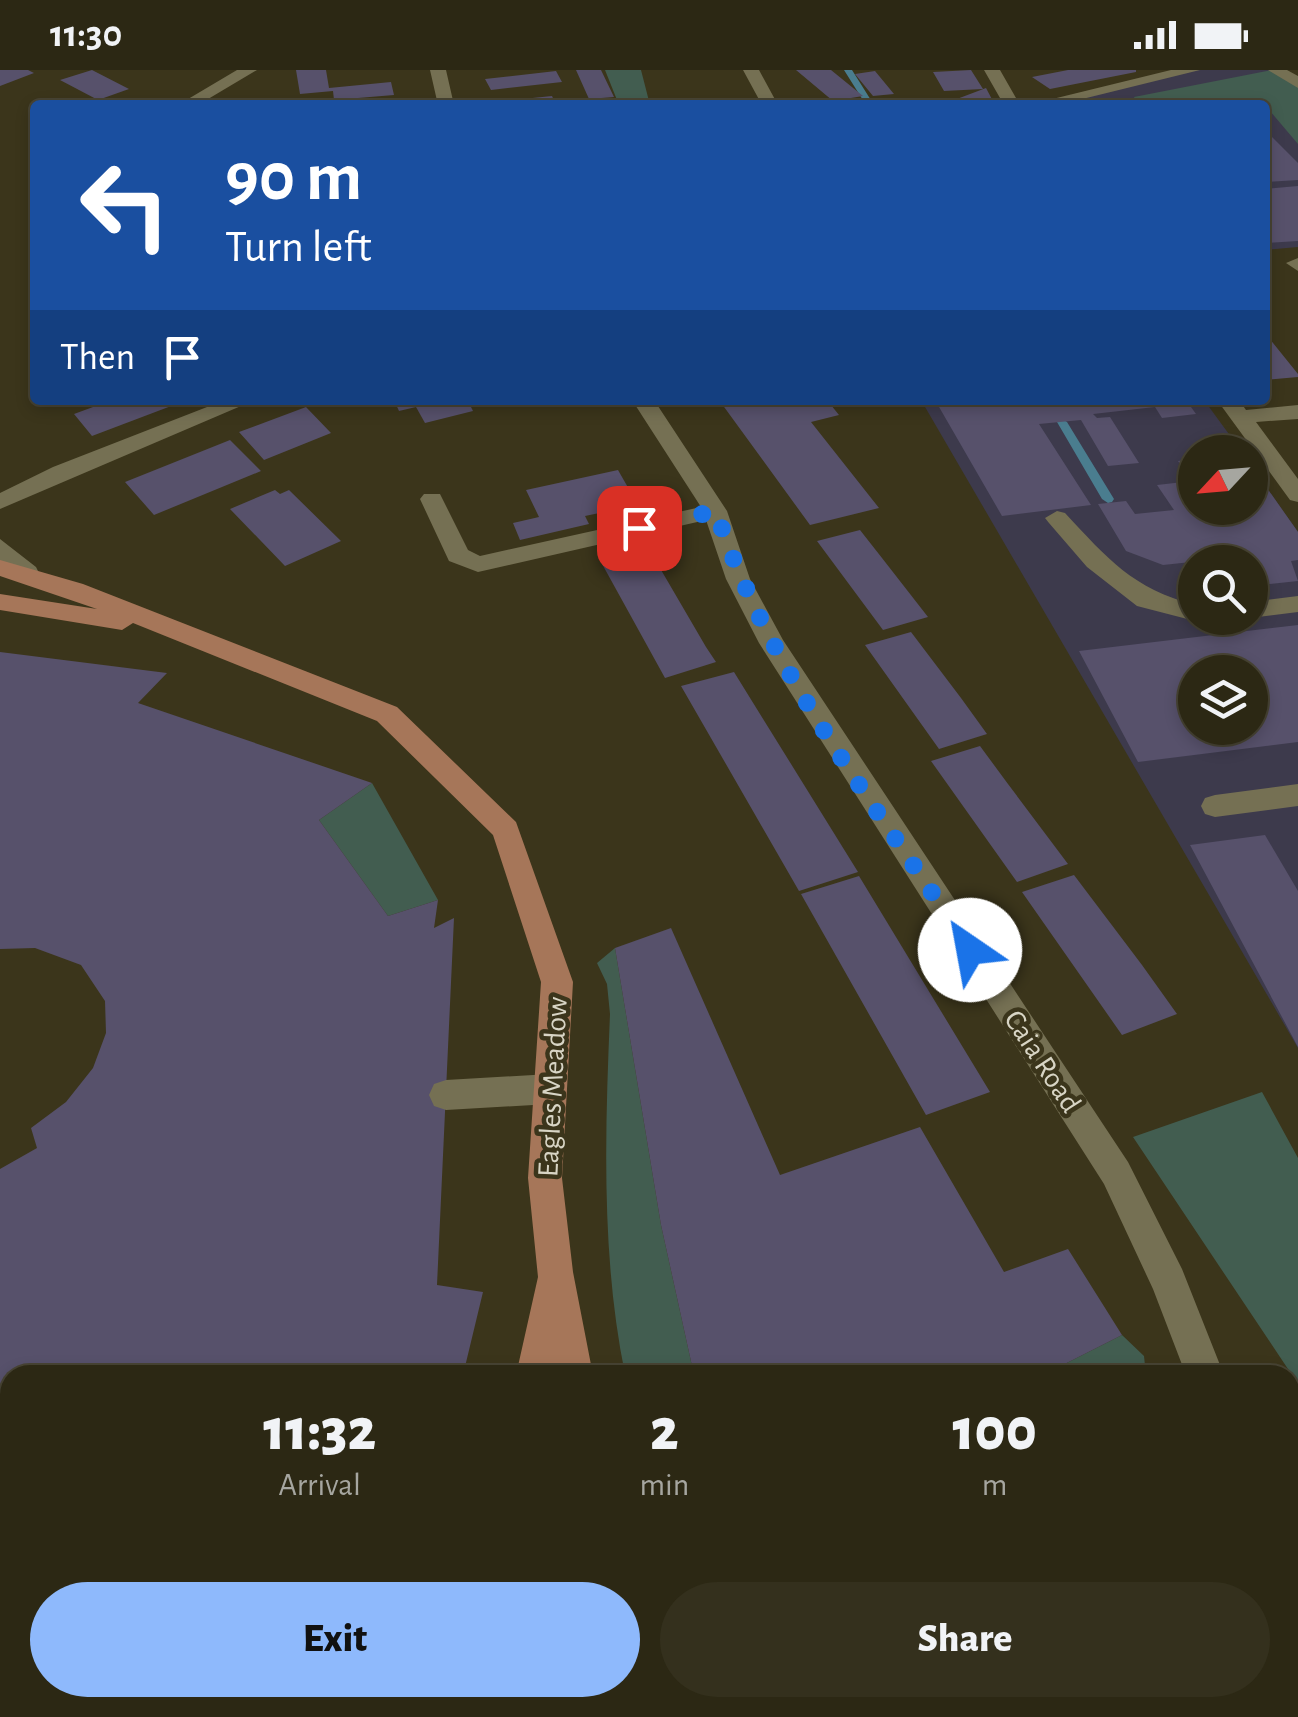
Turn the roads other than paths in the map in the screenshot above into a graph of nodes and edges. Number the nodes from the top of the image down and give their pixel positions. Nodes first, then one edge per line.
1 (249, 70) edge
2 (438, 70) edge
3 (751, 70) edge
4 (992, 70) edge
5 (1192, 70) edge
6 (1276, 70) edge
7 (1298, 83) edge
8 (195, 100) edge
9 (445, 100) edge
10 (767, 100) edge
11 (1009, 100) edge
12 (1058, 100) edge
13 (232, 405) edge
14 (647, 405) edge
15 (1235, 409) edge
16 (1298, 412) edge
17 (1298, 494) edge
18 (432, 498) dead end
19 (0, 502) edge
20 (716, 511) junction
21 (1057, 518) dead end
22 (0, 547) edge
23 (0, 568) edge
24 (27, 574) junction
25 (0, 602) edge
26 (1298, 604) edge
27 (1178, 608) edge
28 (1268, 608) edge
29 (169, 629) junction
30 (1298, 794) edge
31 (1215, 806) dead end
32 (550, 1089) junction
33 (446, 1096) dead end
34 (554, 1272) junction
35 (537, 1365) edge
36 (572, 1365) edge
37 (1200, 1365) edge

1 - 8 street
2 - 9 street
3 - 10 street
4 - 11 street
5 - 12 street
6 - 7 street
13 - 19 street
14 - 20 street, Caia Road
15 - 16 street
15 - 17 street
18 - 20 street
20 - 37 street, Caia Road
21 - 27 street
22 - 24 street
23 - 24 main road, Eagles Meadow
24 - 29 main road, Eagles Meadow
25 - 29 main road, Eagles Meadow
26 - 28 street
29 - 32 main road, Eagles Meadow
30 - 31 street
32 - 33 street
32 - 34 main road, Eagles Meadow
34 - 35 main road, Eagles Meadow
34 - 36 main road, Eagles Meadow

